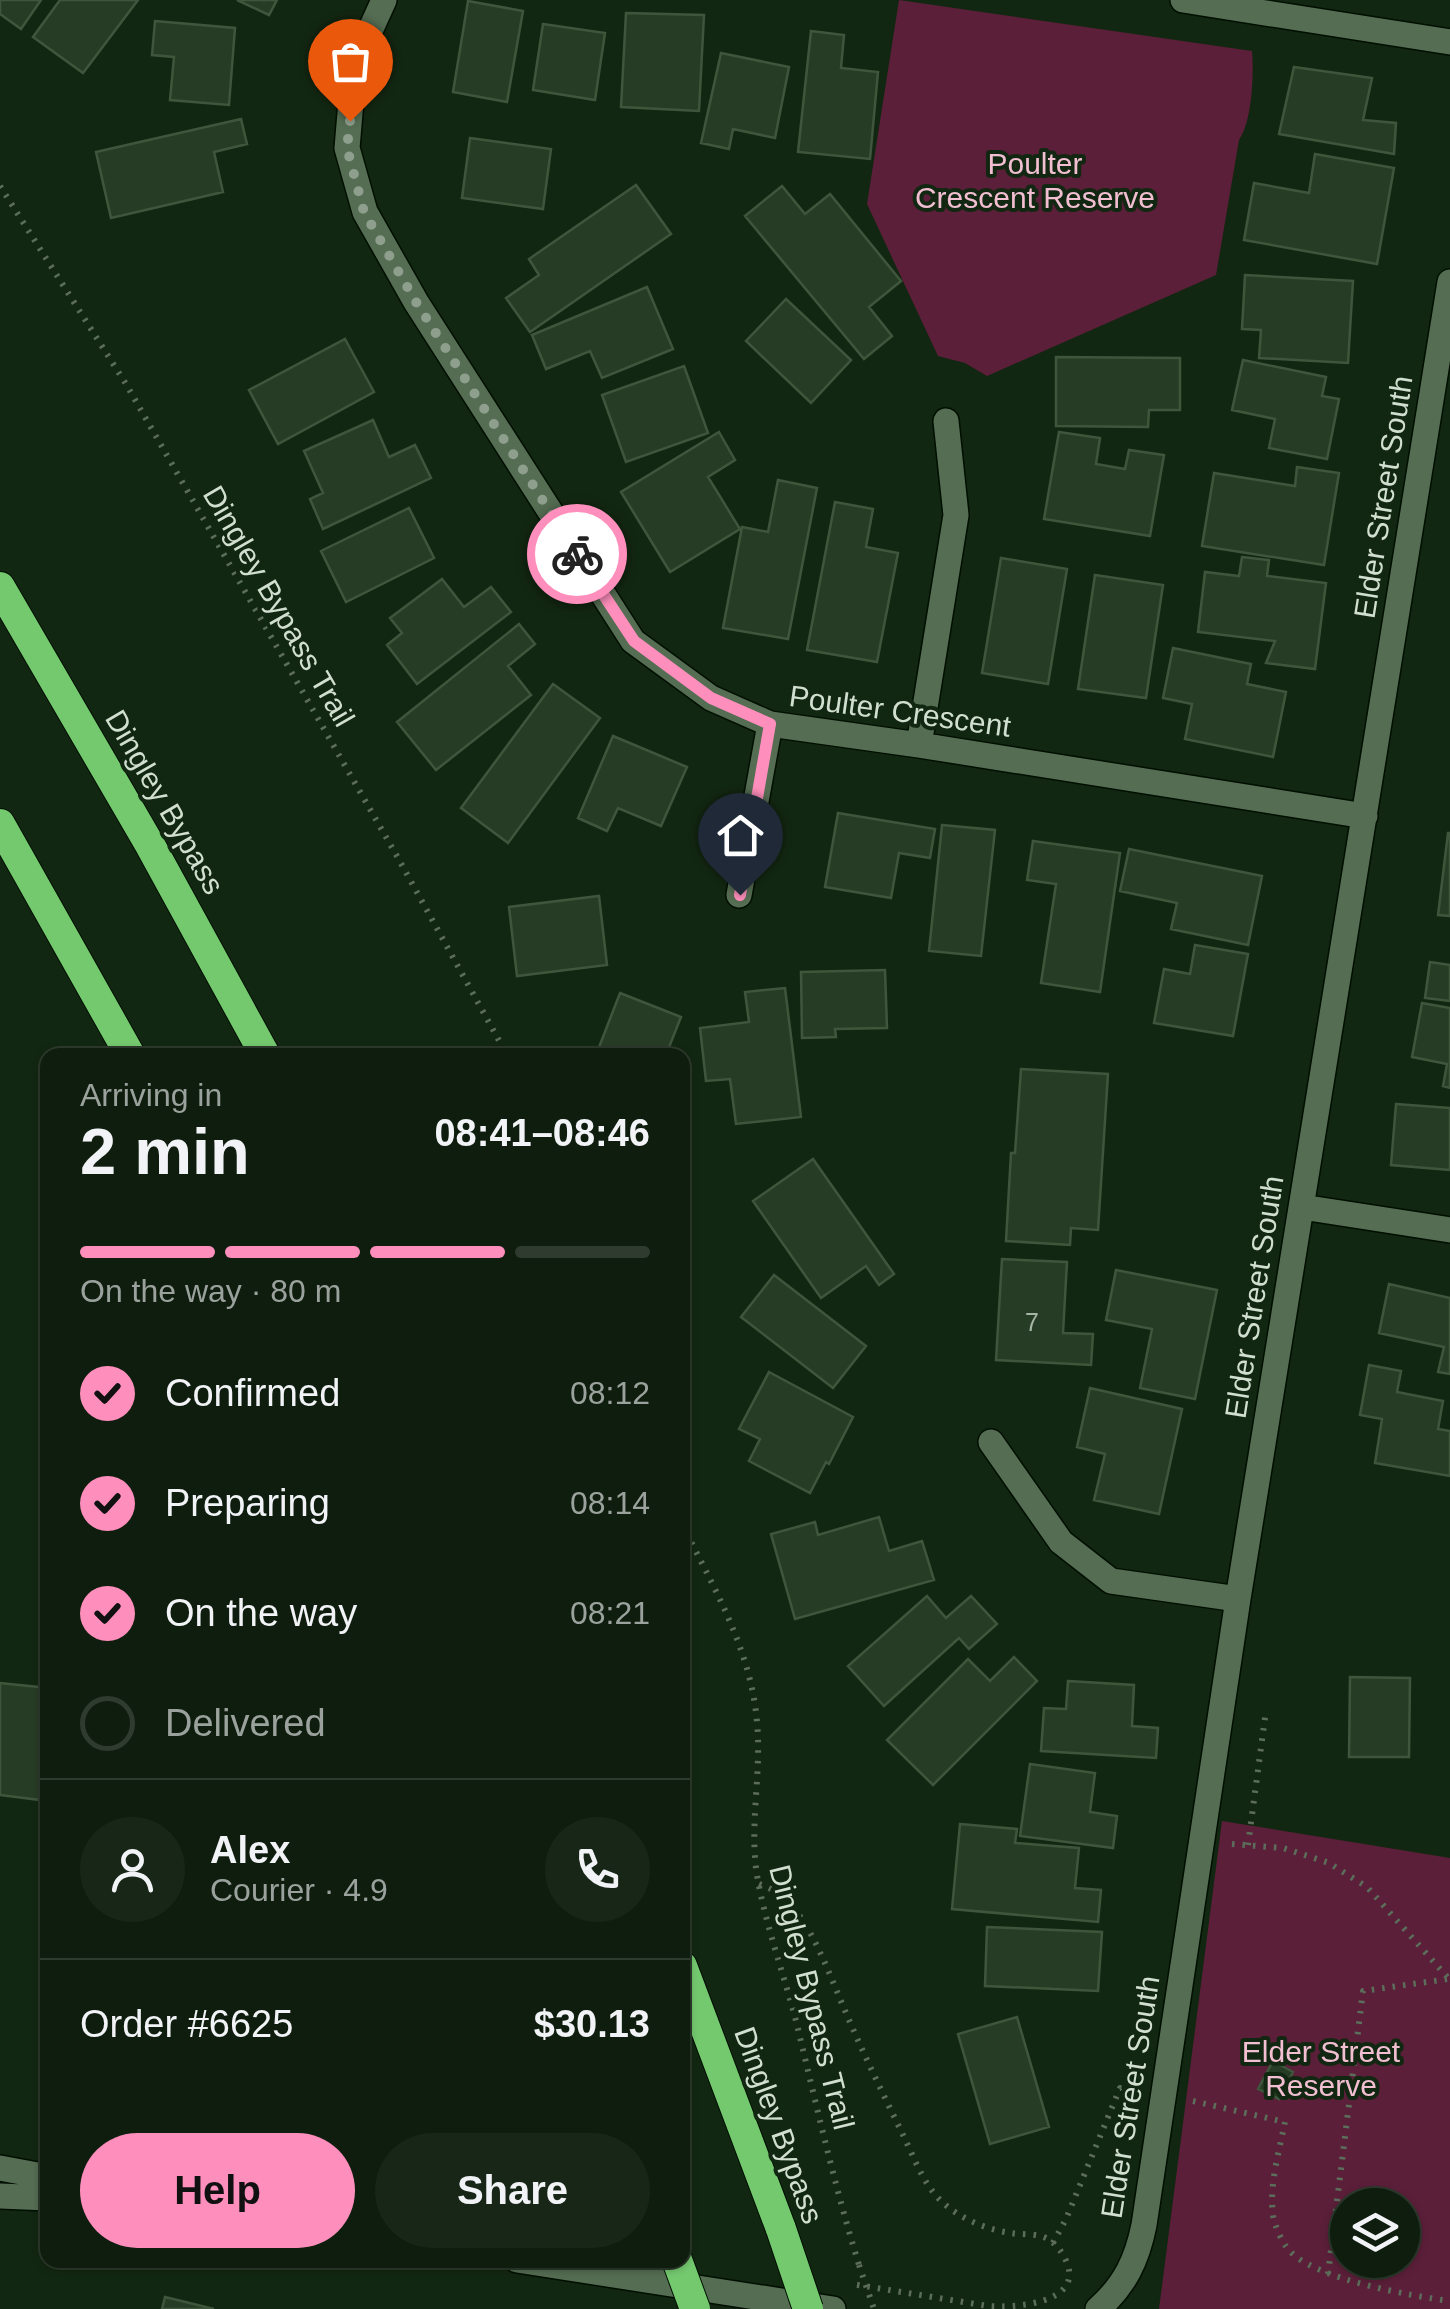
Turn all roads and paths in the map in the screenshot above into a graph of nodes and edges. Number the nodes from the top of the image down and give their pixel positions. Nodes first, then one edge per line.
1 (384, 0) edge
2 (1183, 0) edge
3 (1450, 42) edge
4 (0, 186) edge
5 (1450, 282) edge
6 (946, 421) dead end
7 (0, 586) edge
8 (770, 724) junction
9 (919, 745) junction
10 (1365, 816) junction
11 (0, 824) edge
12 (740, 895) dead end
13 (126, 1048) edge
14 (261, 1048) edge
15 (503, 1048) edge
16 (1302, 1206) junction
17 (1450, 1230) edge
18 (992, 1442) dead end
19 (690, 1540) edge
20 (1238, 1599) junction
21 (1266, 1710) dead end
22 (1201, 1841) junction
23 (1248, 1845) junction
24 (759, 1884) junction
25 (1449, 1980) edge
26 (690, 1987) edge
27 (1163, 2094) junction
28 (0, 2168) edge
29 (40, 2176) edge
30 (0, 2196) edge
31 (40, 2198) edge
32 (1053, 2243) junction
33 (568, 2268) edge
34 (680, 2268) edge
35 (1328, 2274) junction
36 (851, 2284) dead end
37 (1450, 2301) edge
38 (695, 2309) edge
39 (808, 2309) edge
40 (832, 2309) edge
41 (874, 2309) edge
42 (1098, 2309) edge

1 - 8 street, Poulter Crescent
2 - 3 street
4 - 15 path, Dingley Bypass Trail
5 - 10 street, Elder Street South
6 - 9 street
7 - 14 highway, Dingley Bypass
8 - 9 street, Poulter Crescent
8 - 12 street
9 - 10 street, Poulter Crescent
10 - 16 street, Elder Street South
11 - 13 highway
16 - 17 street
16 - 20 street, Elder Street South
18 - 20 street
19 - 24 path, Dingley Bypass Trail
20 - 22 street, Elder Street South
21 - 23 path
22 - 23 path
22 - 27 street, Elder Street South
23 - 25 path
24 - 32 path
24 - 41 path, Dingley Bypass Trail, bridge
25 - 35 path
26 - 39 highway, Dingley Bypass, bridge
27 - 32 path
27 - 35 path
27 - 42 street, Elder Street South
28 - 29 street
30 - 31 street
32 - 36 path
33 - 40 street
34 - 38 highway, bridge
35 - 37 path

